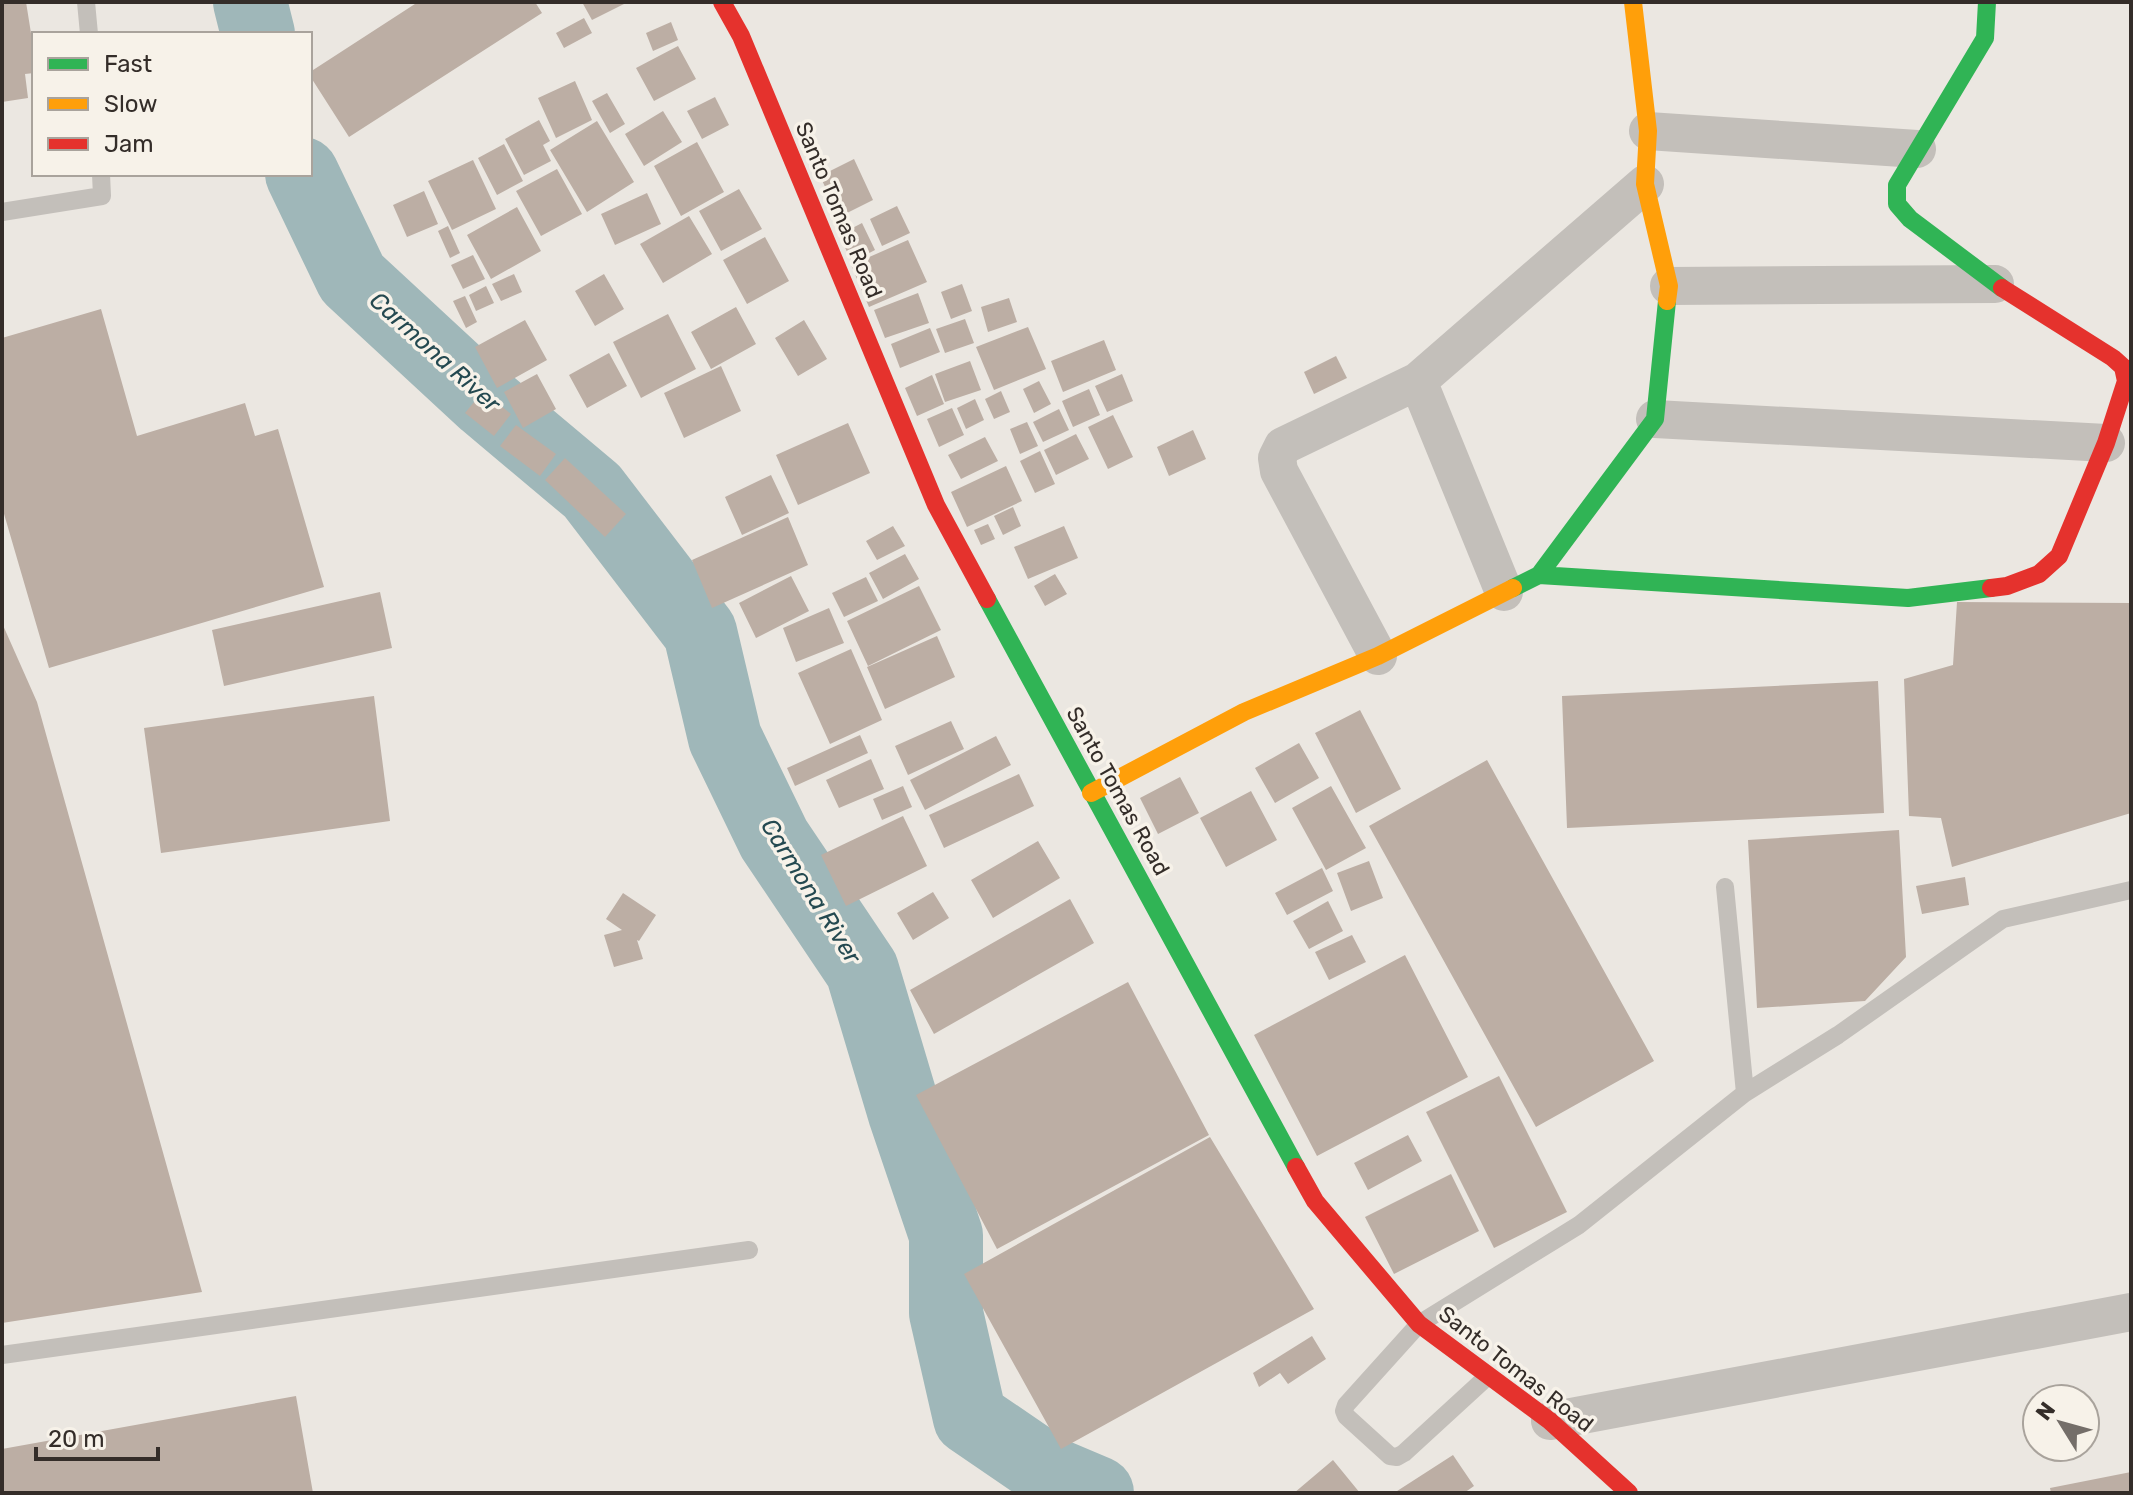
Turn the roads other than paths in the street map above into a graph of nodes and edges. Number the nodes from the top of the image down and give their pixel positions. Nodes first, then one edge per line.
1 (86, 2) edge
2 (722, 2) edge
3 (1633, 2) edge
4 (1987, 2) edge
5 (89, 32) edge
6 (1648, 131) junction
7 (1917, 149) junction
8 (101, 176) edge
9 (1645, 184) junction
10 (2, 212) edge
11 (1995, 284) junction
12 (1669, 286) junction
13 (1418, 381) junction
14 (1655, 419) junction
15 (2106, 443) junction
16 (1539, 575) junction
17 (1504, 592) junction
18 (1378, 656) junction
19 (1091, 793) junction
20 (1725, 887) dead end
21 (2131, 890) edge
22 (1745, 1093) junction
23 (749, 1250) dead end
24 (2131, 1312) edge
25 (1419, 1324) junction
26 (2, 1355) edge
27 (1488, 1376) junction
28 (1550, 1421) junction
29 (1629, 1493) edge

1 - 5 lane
2 - 19 street, Santo Tomas Road
3 - 6 street
4 - 7 street
6 - 7 street
6 - 9 street
7 - 11 street
8 - 10 lane
9 - 12 street
9 - 13 street
11 - 12 street
11 - 15 street
12 - 14 street
13 - 17 street
13 - 18 street
14 - 15 street
14 - 16 street
15 - 16 street
16 - 17 street
17 - 18 street
18 - 19 street
19 - 25 street, Santo Tomas Road
20 - 22 lane
21 - 22 lane
22 - 25 lane
23 - 26 lane
24 - 28 street
25 - 27 street, Santo Tomas Road
25 - 27 lane
27 - 28 street, Santo Tomas Road
28 - 29 street, Santo Tomas Road

